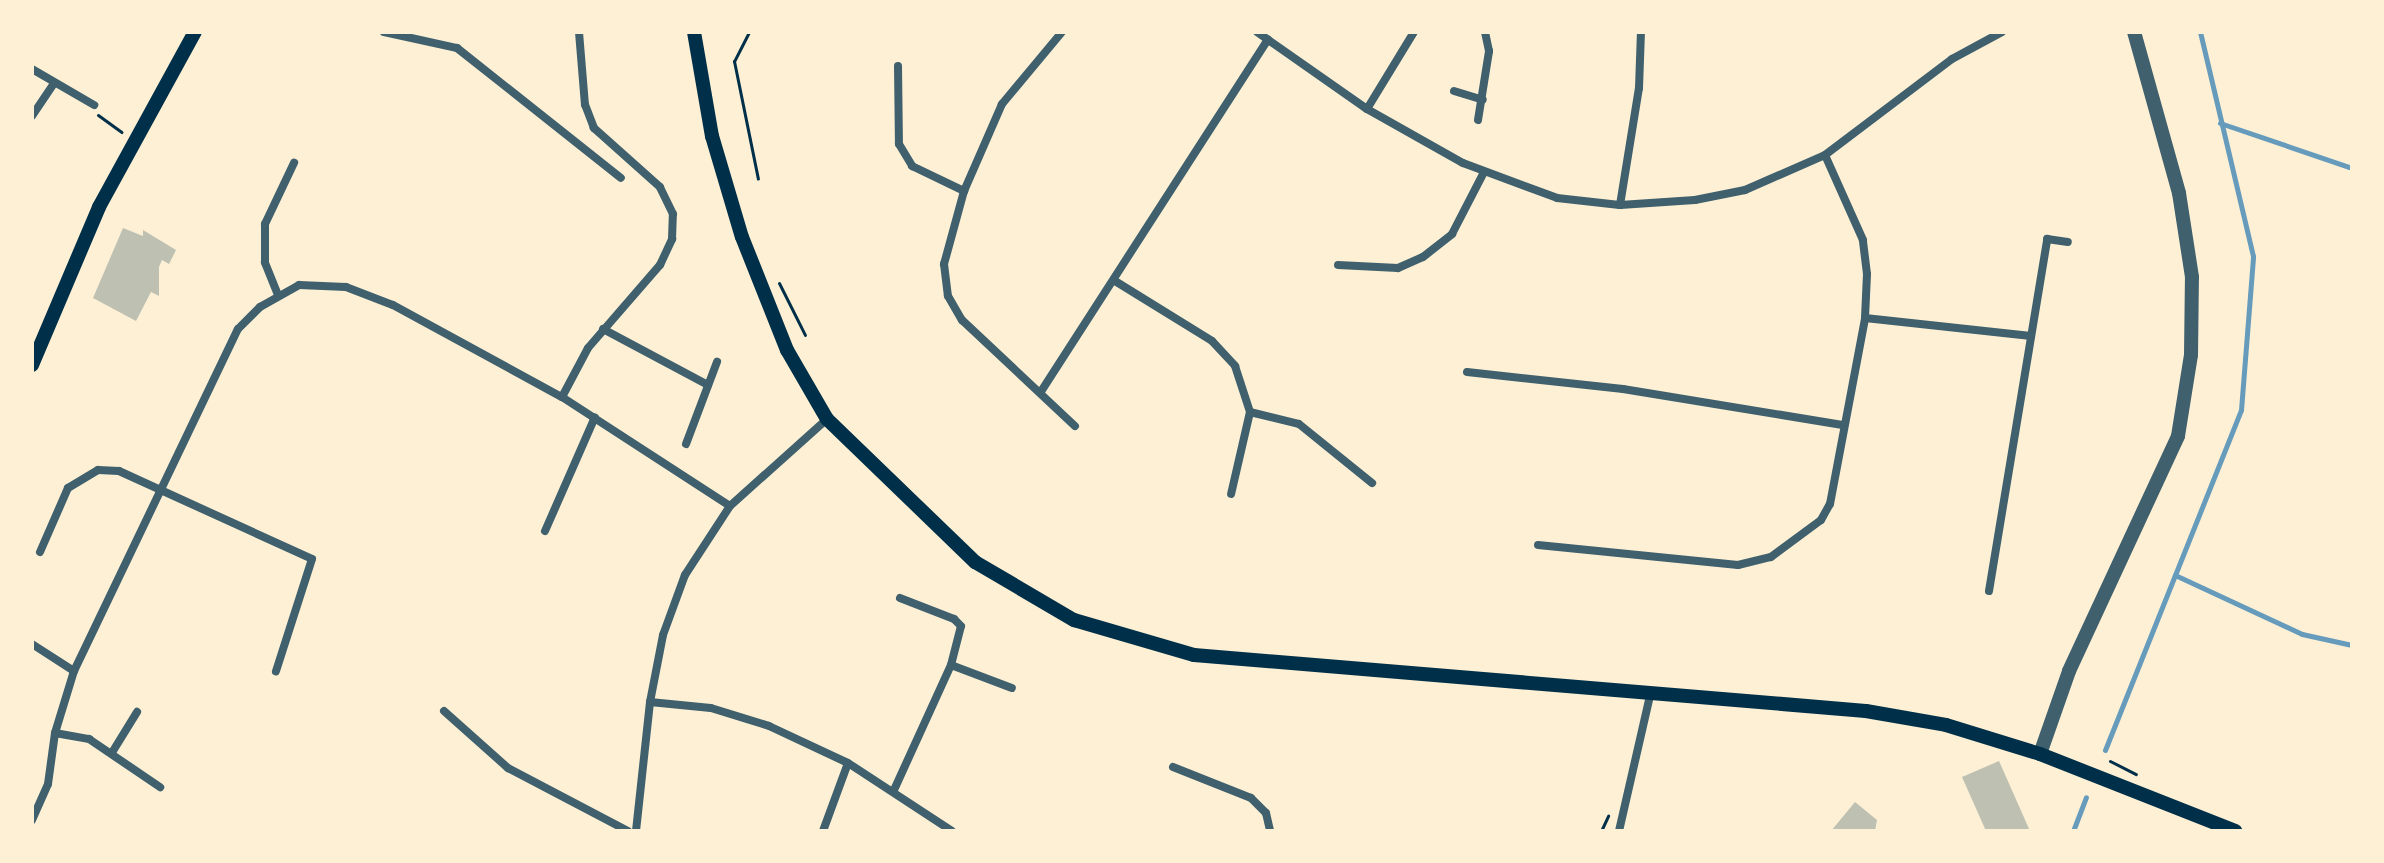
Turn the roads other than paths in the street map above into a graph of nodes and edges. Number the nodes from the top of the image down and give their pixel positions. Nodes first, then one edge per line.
1 (195, 32) edge
2 (384, 32) edge
3 (579, 32) edge
4 (694, 32) edge
5 (1062, 32) edge
6 (1257, 32) edge
7 (1414, 32) edge
8 (1485, 32) edge
9 (1641, 32) edge
10 (2002, 32) edge
11 (2134, 32) edge
12 (1268, 39) junction
13 (898, 66) dead end
14 (32, 69) edge
15 (54, 83) junction
16 (1454, 91) dead end
17 (1483, 100) junction
18 (94, 105) road end
19 (1367, 109) junction
20 (32, 116) edge
21 (1478, 120) dead end
22 (1825, 155) junction
23 (294, 163) dead end
24 (1484, 172) junction
25 (621, 178) dead end
26 (964, 191) junction
27 (1620, 205) junction
28 (2068, 242) dead end
29 (1338, 265) dead end
30 (1115, 281) junction
31 (278, 295) junction
32 (1865, 318) junction
33 (603, 329) junction
34 (2031, 336) junction
35 (717, 362) dead end
36 (32, 365) edge
37 (1467, 372) dead end
38 (708, 385) junction
39 (1042, 390) junction
40 (562, 397) junction
41 (1250, 412) junction
42 (595, 417) junction
43 (827, 419) junction
44 (1844, 425) junction
45 (1075, 426) dead end
46 (686, 444) dead end
47 (1372, 483) dead end
48 (158, 491) junction
49 (1231, 494) dead end
50 (730, 506) junction
51 (545, 531) dead end
52 (1538, 545) dead end
53 (40, 552) dead end
54 (1989, 591) dead end
55 (900, 598) dead end
56 (32, 644) edge
57 (951, 665) junction
58 (74, 671) junction
59 (276, 671) dead end
60 (1012, 688) dead end
61 (1650, 696) junction
62 (650, 702) junction
63 (444, 711) dead end
64 (137, 712) dead end
65 (55, 733) junction
66 (113, 751) junction
67 (2040, 754) junction
68 (848, 763) junction
69 (1173, 767) dead end
70 (160, 787) dead end
71 (894, 790) junction
72 (32, 820) edge
73 (628, 831) edge
74 (636, 831) edge
75 (823, 831) edge
76 (952, 831) edge
77 (1270, 831) edge
78 (1619, 831) edge
79 (2235, 831) edge

1 - 36 main road
2 - 25 street
3 - 33 street
4 - 43 main road
5 - 26 street
6 - 12 street
7 - 19 street
8 - 17 street
9 - 27 street
10 - 22 street
11 - 67 street
12 - 19 street
12 - 30 street
13 - 26 street
14 - 15 street
15 - 18 street
15 - 20 street
16 - 17 street
17 - 21 street
19 - 24 street
22 - 27 street
22 - 32 street
23 - 31 street
24 - 27 street
24 - 29 street
26 - 39 street
28 - 34 street
30 - 39 street
30 - 41 street
31 - 40 street
31 - 48 street
32 - 34 street
32 - 44 street
33 - 38 street
33 - 40 street
34 - 54 street
35 - 38 street
37 - 44 street
38 - 46 street
39 - 45 street
40 - 42 street
41 - 47 street
41 - 49 street
42 - 50 street
42 - 51 street
43 - 50 street
43 - 61 main road
44 - 52 street
48 - 53 street
48 - 58 street
48 - 59 street
50 - 62 street
55 - 57 street
56 - 58 street
57 - 60 street
57 - 71 street
58 - 65 street
61 - 67 main road
61 - 78 street
62 - 68 street
62 - 74 street
63 - 73 street
64 - 66 street
65 - 66 street
65 - 72 street
66 - 70 street
67 - 79 main road
68 - 71 street
68 - 75 street
69 - 77 street
71 - 76 street

